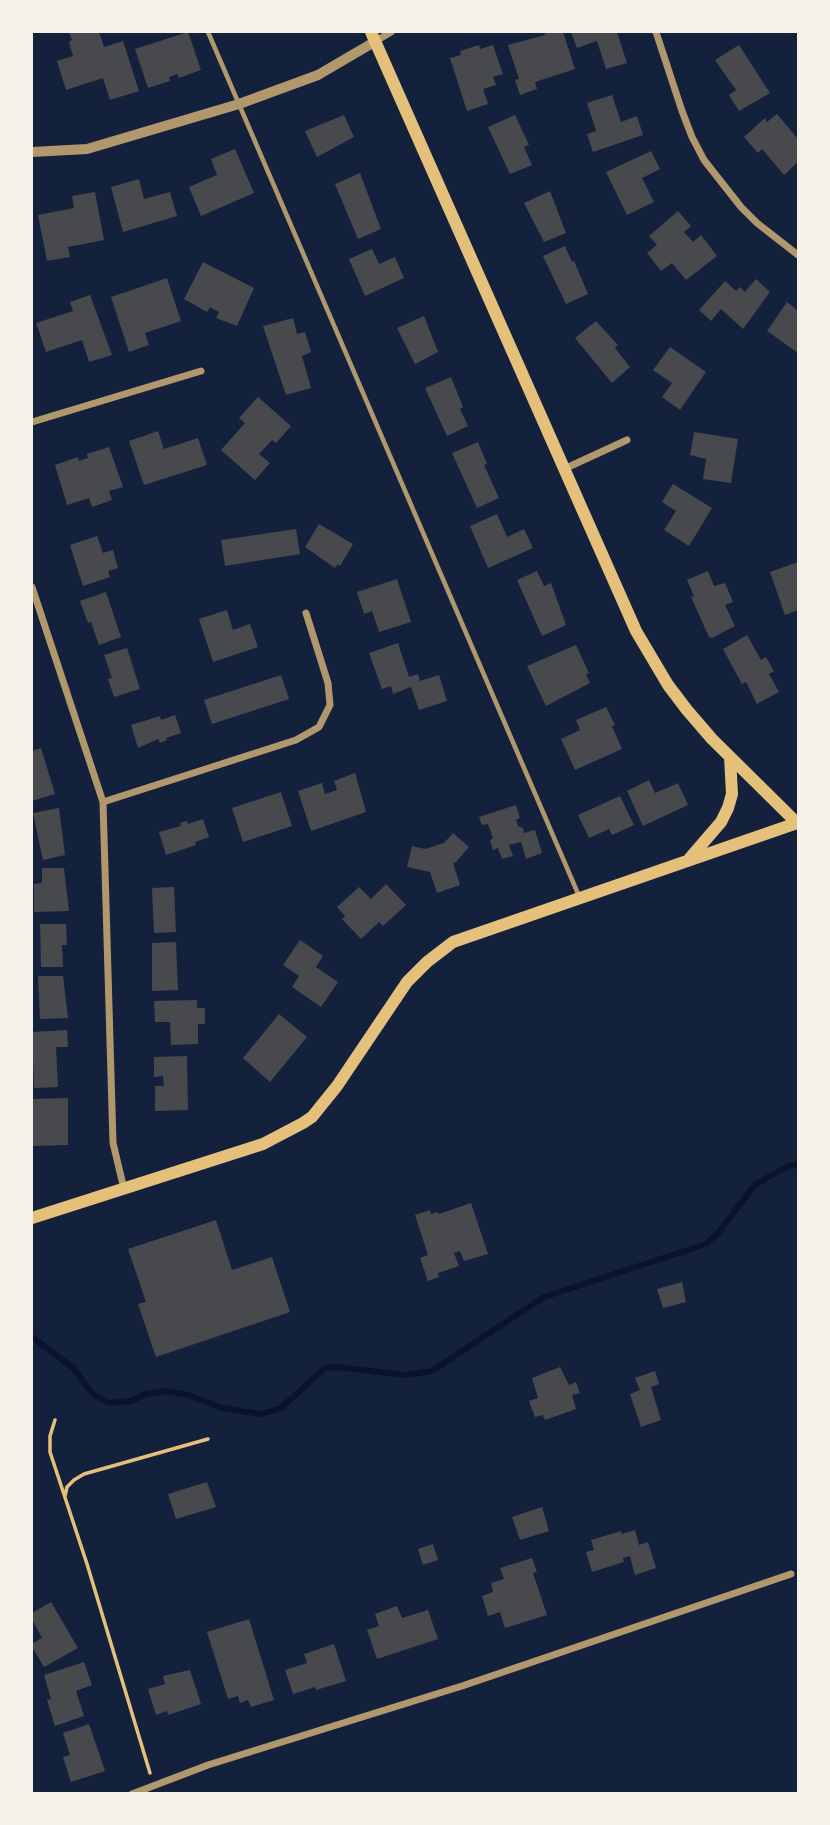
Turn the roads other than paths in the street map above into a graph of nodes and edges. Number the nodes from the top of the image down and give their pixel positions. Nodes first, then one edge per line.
1 (208, 32) edge
2 (391, 32) edge
3 (656, 32) edge
4 (374, 36) edge
5 (239, 104) junction
6 (32, 152) edge
7 (799, 255) edge
8 (201, 371) dead end
9 (32, 422) edge
10 (627, 440) dead end
11 (564, 469) junction
12 (32, 587) edge
13 (306, 612) dead end
14 (730, 757) junction
15 (103, 802) junction
16 (798, 823) edge
17 (690, 859) junction
18 (579, 897) junction
19 (124, 1189) junction
20 (32, 1218) edge
21 (791, 1574) dead end
22 (132, 1794) edge

1 - 5 lane
2 - 4 street
3 - 7 street
4 - 5 street
4 - 11 main road
5 - 6 street
5 - 18 lane
8 - 9 street
10 - 11 street
11 - 14 main road
12 - 15 street
13 - 15 street
14 - 16 main road
14 - 17 main road
15 - 19 street
16 - 17 main road
17 - 18 main road
18 - 19 main road
19 - 20 main road
21 - 22 street

